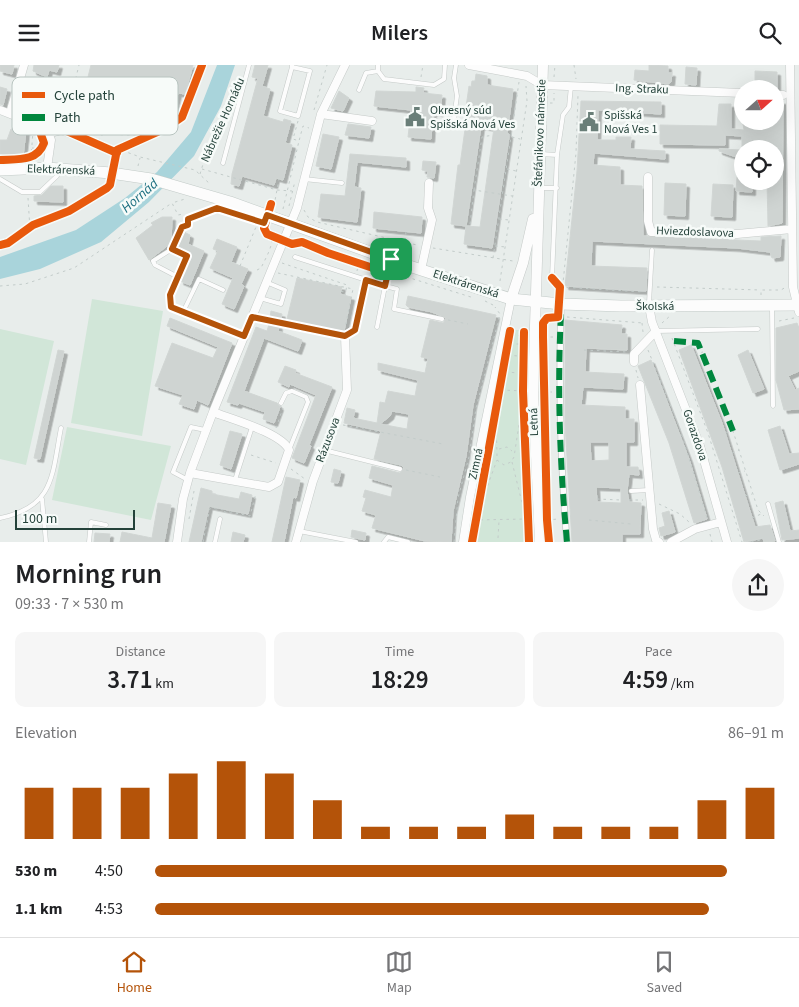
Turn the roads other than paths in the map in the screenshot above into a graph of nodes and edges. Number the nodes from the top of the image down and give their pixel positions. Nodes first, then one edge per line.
1 (249, 65) edge
2 (345, 65) edge
3 (378, 65) edge
4 (445, 65) edge
5 (456, 65) edge
6 (470, 65) edge
7 (543, 65) edge
8 (292, 66) edge
9 (790, 67) edge
10 (799, 68) edge
11 (378, 71) junction
12 (542, 85) junction
13 (575, 86) junction
14 (358, 89) dead end
15 (734, 93) edge
16 (12, 106) edge
17 (0, 110) edge
18 (10, 113) joint
19 (321, 114) junction
20 (372, 121) dead end
21 (454, 125) dead end
22 (51, 135) edge
23 (69, 135) edge
24 (104, 149) dead end
25 (539, 154) junction
26 (557, 155) junction
27 (223, 163) dead end
28 (52, 168) junction
29 (0, 170) edge
30 (648, 177) dead end
31 (0, 179) edge
32 (304, 179) junction
33 (342, 183) dead end
34 (430, 183) dead end
35 (557, 187) junction
36 (538, 188) junction
37 (537, 201) junction
38 (290, 223) junction
39 (792, 229) junction
40 (652, 250) dead end
41 (295, 257) dead end
42 (389, 268) junction
43 (421, 269) junction
44 (178, 277) junction
45 (552, 278) road end
46 (366, 280) junction
47 (266, 282) junction
48 (385, 286) junction
49 (223, 290) dead end
50 (260, 298) junction
51 (511, 299) junction
52 (536, 301) junction
53 (560, 304) junction
54 (649, 306) junction
55 (772, 306) junction
56 (798, 307) edge
57 (183, 312) junction
58 (252, 317) junction
59 (442, 319) road end
60 (377, 327) dead end
61 (758, 329) dead end
62 (656, 331) junction
63 (244, 336) junction
64 (345, 336) junction
65 (634, 362) road end
66 (640, 385) road end
67 (281, 403) road end
68 (773, 406) dead end
69 (213, 412) junction
70 (252, 427) junction
71 (61, 428) dead end
72 (205, 431) junction
73 (324, 449) junction
74 (289, 450) junction
75 (400, 469) road end
76 (192, 476) junction
77 (235, 480) junction
78 (651, 490) junction
79 (631, 491) dead end
80 (42, 499) junction
81 (768, 504) dead end
82 (0, 518) edge
83 (220, 519) road end
84 (721, 522) junction
85 (106, 525) dead end
86 (298, 531) junction
87 (46, 542) edge
88 (90, 542) edge
89 (177, 542) edge
90 (215, 542) edge
91 (296, 542) edge
92 (356, 542) edge
93 (384, 542) edge
94 (408, 542) edge
95 (464, 542) edge
96 (540, 542) edge
97 (567, 542) edge
98 (659, 542) edge
99 (671, 542) edge
100 (727, 542) edge
101 (779, 542) edge

1 - 27 lane
2 - 19 street
3 - 11 lane
4 - 11 lane
5 - 21 lane
6 - 12 street
7 - 12 street, Štefánikovo námestie
8 - 8 lane
9 - 10 street
9 - 39 street
11 - 14 lane
12 - 13 street, Ing. Straku
12 - 25 street, Štefánikovo námestie
13 - 15 street, Ing. Straku
13 - 26 lane
16 - 18 street
17 - 18 street
19 - 20 street
19 - 32 street
22 - 28 street
23 - 24 lane
25 - 26 lane
25 - 36 street, Štefánikovo námestie
26 - 35 lane
28 - 29 main road, Elektrárenská
28 - 31 lane
28 - 38 main road, Elektrárenská
30 - 39 street, Hviezdoslavova
32 - 33 lane
32 - 38 street
34 - 43 street, Elektrárenská
35 - 36 lane
35 - 45 lane
36 - 37 street, Štefánikovo námestie
37 - 51 street, Štefánikovo námestie
37 - 52 street, Štefánikovo námestie
38 - 42 main road, Elektrárenská
38 - 47 street
39 - 56 street
40 - 54 lane
41 - 46 lane
42 - 43 main road, Elektrárenská
42 - 48 lane
43 - 51 main road, Elektrárenská
44 - 44 lane
44 - 57 lane
46 - 48 lane
46 - 64 lane
47 - 50 street
47 - 50 lane
48 - 59 lane
48 - 60 lane
49 - 57 lane
50 - 58 street
51 - 52 main road, Školská
51 - 95 street, Zimná
52 - 53 main road, Školská
52 - 96 street, Letná
53 - 54 main road, Školská
53 - 97 street
54 - 55 main road, Školská
54 - 62 street, Gorazdova
55 - 56 main road, Školská
55 - 68 lane
57 - 63 lane
58 - 63 street
58 - 64 lane
61 - 62 lane
62 - 65 street
62 - 84 street, Gorazdova
63 - 69 street
64 - 73 street, Rázusova
66 - 78 street
67 - 74 lane
69 - 70 street
69 - 72 street
70 - 74 street
70 - 77 lane
71 - 80 lane
72 - 76 street
72 - 76 lane
73 - 75 lane
73 - 86 street, Rázusova
74 - 77 street
76 - 77 street
76 - 89 street
78 - 79 lane
78 - 98 street
80 - 82 lane
80 - 87 lane
81 - 101 lane
83 - 90 lane
84 - 99 street
84 - 100 street, Gorazdova
85 - 88 lane
86 - 91 street, Rázusova
86 - 92 lane
93 - 94 lane

